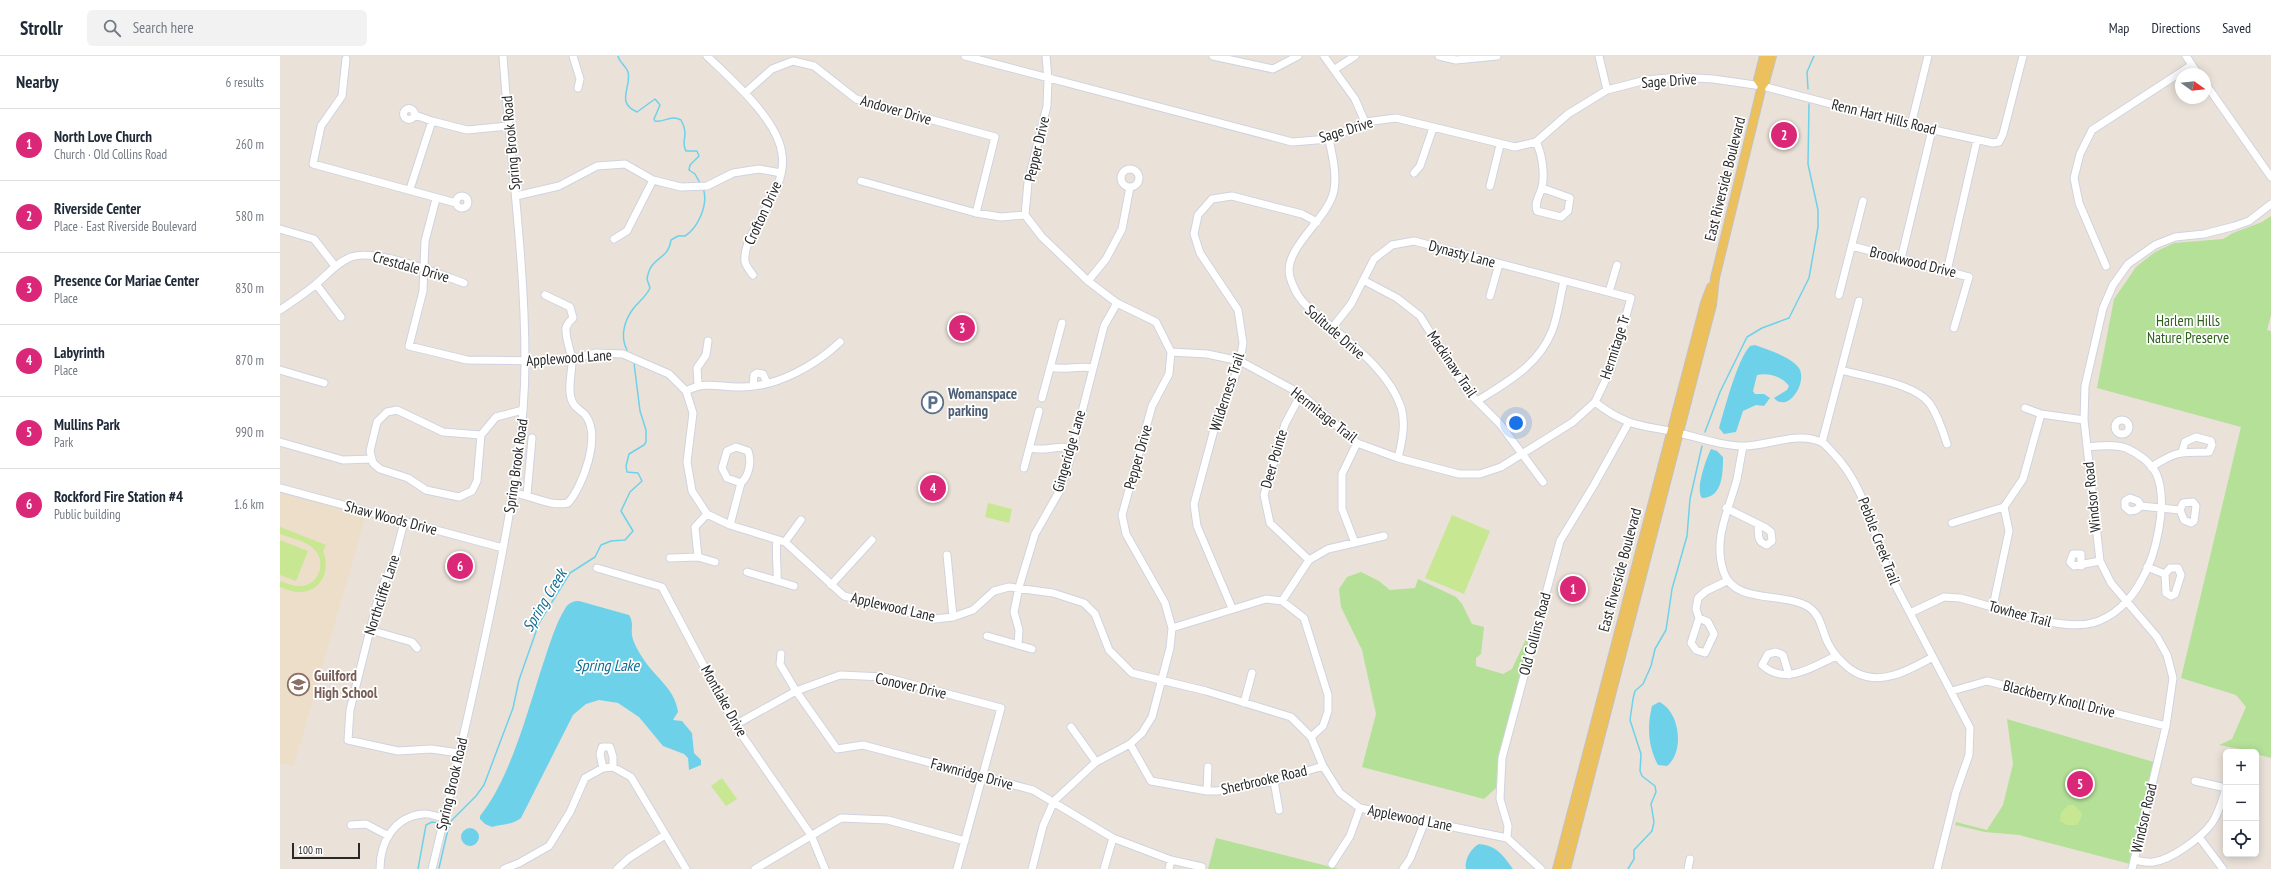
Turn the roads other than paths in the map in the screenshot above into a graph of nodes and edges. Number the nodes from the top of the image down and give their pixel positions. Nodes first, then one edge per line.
1 (503, 56) edge
2 (574, 56) edge
3 (707, 56) edge
4 (965, 56) edge
5 (1046, 56) edge
6 (1213, 56) edge
7 (1298, 56) edge
8 (1324, 56) edge
9 (1355, 56) edge
10 (1441, 56) edge
11 (1497, 56) edge
12 (1599, 56) edge
13 (1764, 56) edge
14 (1772, 56) edge
15 (1928, 56) edge
16 (2023, 56) edge
17 (2186, 56) edge
18 (346, 59) dead end
19 (1239, 59) edge
20 (2192, 65) junction
21 (2194, 68) edge
22 (1335, 69) junction
23 (1048, 78) junction
24 (1762, 86) junction
25 (578, 88) dead end
26 (1606, 90) junction
27 (2211, 92) edge
28 (745, 93) junction
29 (415, 114) dead end
30 (432, 121) junction
31 (1365, 122) junction
32 (1911, 125) junction
33 (508, 126) junction
34 (1433, 128) junction
35 (1932, 130) junction
36 (1329, 139) junction
37 (1977, 140) junction
38 (1536, 142) junction
39 (1500, 145) junction
40 (781, 173) junction
41 (1414, 173) dead end
42 (2271, 177) edge
43 (654, 180) junction
44 (861, 181) dead end
45 (1490, 186) dead end
46 (1130, 187) dead end
47 (1542, 188) junction
48 (410, 190) junction
49 (516, 196) junction
50 (436, 199) junction
51 (1863, 201) dead end
52 (456, 203) dead end
53 (2271, 204) edge
54 (976, 213) junction
55 (1025, 214) junction
56 (1317, 222) junction
57 (280, 229) edge
58 (614, 239) dead end
59 (1852, 246) junction
60 (1901, 259) junction
61 (1499, 264) junction
62 (1617, 265) dead end
63 (335, 266) junction
64 (2106, 266) dead end
65 (423, 268) junction
66 (1947, 271) junction
67 (753, 274) dead end
68 (1363, 280) junction
69 (1088, 281) junction
70 (1564, 281) junction
71 (464, 283) dead end
72 (316, 284) junction
73 (1610, 292) junction
74 (546, 295) dead end
75 (1838, 295) dead end
76 (1490, 296) dead end
77 (1631, 298) joint
78 (1859, 301) dead end
79 (1117, 303) junction
80 (280, 310) edge
81 (341, 318) dead end
82 (1062, 323) dead end
83 (1332, 328) junction
84 (1954, 328) dead end
85 (708, 341) dead end
86 (840, 342) dead end
87 (1171, 352) junction
88 (572, 359) junction
89 (1240, 361) junction
90 (525, 362) junction
91 (1050, 367) junction
92 (1093, 368) junction
93 (280, 370) edge
94 (1841, 370) junction
95 (324, 383) dead end
96 (767, 383) junction
97 (698, 384) junction
98 (753, 386) junction
99 (686, 391) junction
100 (1301, 394) junction
101 (1042, 398) dead end
102 (1477, 401) junction
103 (1595, 402) junction
104 (2025, 408) dead end
105 (523, 410) junction
106 (1039, 411) dead end
107 (2041, 414) junction
108 (2084, 420) junction
109 (1629, 422) junction
110 (1675, 432) junction
111 (2120, 433) dead end
112 (481, 435) junction
113 (532, 438) dead end
114 (280, 442) edge
115 (1822, 442) junction
116 (1357, 443) junction
117 (1947, 444) dead end
118 (1743, 446) junction
119 (2087, 447) junction
120 (2118, 447) junction
121 (1030, 448) junction
122 (1071, 448) junction
123 (2182, 452) dead end
124 (1522, 454) junction
125 (1398, 458) junction
126 (372, 459) junction
127 (2151, 467) junction
128 (1024, 468) dead end
129 (1543, 482) dead end
130 (741, 483) junction
131 (280, 488) edge
132 (513, 493) junction
133 (527, 495) junction
134 (2141, 506) dead end
135 (2004, 507) junction
136 (1726, 508) junction
137 (2161, 509) junction
138 (2180, 510) dead end
139 (707, 514) junction
140 (801, 520) dead end
141 (404, 522) junction
142 (1952, 523) dead end
143 (1758, 524) dead end
144 (730, 525) junction
145 (1384, 536) dead end
146 (777, 540) junction
147 (872, 540) dead end
148 (785, 542) junction
149 (1356, 543) junction
150 (503, 548) junction
151 (947, 555) dead end
152 (670, 558) dead end
153 (698, 558) junction
154 (1309, 560) junction
155 (2100, 561) junction
156 (715, 562) dead end
157 (2081, 566) dead end
158 (2147, 566) junction
159 (597, 568) dead end
160 (747, 572) dead end
161 (2165, 574) dead end
162 (777, 581) junction
163 (1727, 581) junction
164 (831, 585) junction
165 (794, 586) dead end
166 (1019, 587) junction
167 (1282, 601) junction
168 (2127, 601) junction
169 (1993, 606) junction
170 (1232, 608) junction
171 (1910, 613) junction
172 (954, 617) junction
173 (1699, 618) junction
174 (1172, 628) junction
175 (370, 630) junction
176 (987, 636) dead end
177 (1018, 645) junction
178 (417, 648) dead end
179 (1032, 648) dead end
180 (782, 654) dead end
181 (1836, 656) junction
182 (1933, 657) junction
183 (1252, 673) dead end
184 (1789, 675) dead end
185 (1161, 681) junction
186 (796, 691) junction
187 (1952, 691) junction
188 (1244, 703) junction
189 (735, 725) junction
190 (2166, 726) junction
191 (1071, 727) dead end
192 (1311, 737) junction
193 (1595, 741) junction
194 (1130, 744) junction
195 (459, 753) junction
196 (1096, 762) junction
197 (1208, 766) dead end
198 (1323, 766) junction
199 (613, 767) junction
200 (602, 768) junction
201 (984, 776) junction
202 (1274, 781) junction
203 (2195, 781) dead end
204 (2223, 787) edge
205 (1207, 791) junction
206 (2223, 798) edge
207 (1054, 801) junction
208 (1360, 808) junction
209 (1280, 810) dead end
210 (444, 818) junction
211 (1425, 821) junction
212 (351, 825) dead end
213 (387, 835) junction
214 (665, 835) junction
215 (811, 835) junction
216 (2199, 837) junction
217 (1113, 838) junction
218 (1507, 838) junction
219 (965, 841) junction
220 (1171, 860) junction
221 (1690, 860) dead end
222 (2134, 860) junction
223 (1332, 864) dead end
224 (1202, 867) dead end
225 (380, 869) edge
226 (432, 869) edge
227 (504, 869) edge
228 (617, 869) edge
229 (686, 869) edge
230 (755, 869) edge
231 (825, 869) edge
232 (957, 869) edge
233 (1032, 869) edge
234 (1104, 869) edge
235 (1169, 869) edge
236 (1403, 869) edge
237 (1541, 869) edge
238 (1557, 869) edge
239 (1566, 869) edge
240 (1688, 869) edge
241 (1937, 869) edge
242 (2132, 869) edge
243 (2223, 869) edge

1 - 33 street, Spring Brook Road
2 - 25 street
3 - 28 street, Crofton Drive
4 - 23 street, Sage Drive
5 - 23 street, Pepper Drive
6 - 19 street
7 - 19 street
8 - 22 street
9 - 22 street
10 - 11 street
12 - 26 street
13 - 24 main road, East Riverside Boulevard
14 - 24 main road, East Riverside Boulevard
15 - 32 street
16 - 37 street, Renn Hart Hills Road
17 - 20 street
18 - 48 street
20 - 21 street
20 - 64 street
22 - 31 street
23 - 36 street, Sage Drive
23 - 55 street, Pepper Drive
24 - 26 street, Sage Drive
24 - 32 street, Renn Hart Hills Road
24 - 110 main road, East Riverside Boulevard
26 - 38 street, Sage Drive
27 - 42 street
28 - 40 street, Crofton Drive
28 - 54 street, Andover Drive
29 - 30 street
30 - 33 street
30 - 48 street
31 - 34 street, Sage Drive
31 - 36 street, Sage Drive
32 - 35 street, Renn Hart Hills Road
33 - 49 street, Spring Brook Road
34 - 39 street, Sage Drive
34 - 41 street
35 - 37 street, Renn Hart Hills Road
35 - 60 street
36 - 56 street, Solitude Drive
37 - 66 street
38 - 39 street, Sage Drive
38 - 47 street
39 - 45 street
40 - 43 street
40 - 67 street, Crofton Drive
43 - 49 street
43 - 58 street
44 - 54 street
46 - 69 street
47 - 47 street
48 - 50 street
49 - 90 street, Spring Brook Road
50 - 52 street
50 - 65 street
51 - 59 street
53 - 108 street, Windsor Road
54 - 55 street
55 - 69 street
56 - 83 street, Solitude Drive
56 - 89 street, Wilderness Trail
57 - 63 street
59 - 60 street, Brookwood Drive
59 - 75 street
60 - 66 street, Brookwood Drive
61 - 68 street, Dynasty Lane
61 - 70 street, Dynasty Lane
61 - 76 street
62 - 73 street
63 - 65 street, Crestdale Drive
63 - 72 street, Crestdale Drive
65 - 71 street, Crestdale Drive
65 - 90 street, Applewood Lane
66 - 84 street, Brookwood Drive
68 - 83 street, Dynasty Lane
68 - 102 street, Mackinaw Trail
69 - 79 street
70 - 73 street, Dynasty Lane
70 - 102 street
72 - 80 street, Crestdale Drive
72 - 81 street
73 - 77 street, Dynasty Lane
74 - 88 street
77 - 103 street, Hermitage Tr
78 - 94 street
79 - 87 street
79 - 92 street, Gingeridge Lane
82 - 91 street
83 - 125 street, Solitude Drive
85 - 97 street
86 - 96 street
87 - 89 street, Hermitage Trail
87 - 174 street, Pepper Drive
88 - 90 street, Applewood Lane
88 - 99 street, Applewood Lane
88 - 133 street
89 - 100 street, Hermitage Trail
89 - 170 street, Wilderness Trail
90 - 105 street, Spring Brook Road
91 - 92 street
91 - 101 street
92 - 122 street, Gingeridge Lane
93 - 95 street
94 - 115 street
94 - 117 street
96 - 98 street
96 - 98 street
97 - 98 street
97 - 99 street
99 - 139 street, Applewood Lane
100 - 116 street, Hermitage Trail
100 - 154 street, Deer Pointe
102 - 124 street, Mackinaw Trail
103 - 109 street
103 - 124 street, Hermitage Tr
104 - 107 street
105 - 112 street
105 - 132 street, Spring Brook Road
106 - 121 street
107 - 108 street
107 - 135 street
108 - 119 street, Windsor Road
109 - 110 street
109 - 218 street, Old Collins Road
110 - 118 street
110 - 193 main road, East Riverside Boulevard
111 - 120 street
112 - 126 street
112 - 126 street
113 - 133 street
114 - 126 street
115 - 118 street
115 - 171 street, Pebble Creek Trail
116 - 125 street, Hermitage Trail
116 - 149 street
118 - 136 street
119 - 120 street
119 - 155 street, Windsor Road
120 - 127 street
121 - 122 street
121 - 128 street
122 - 166 street, Gingeridge Lane
123 - 127 street
124 - 125 street, Hermitage Trail
124 - 129 street, Mackinaw Trail
127 - 137 street, Towhee Trail
130 - 130 street
130 - 144 street
131 - 141 street, Shaw Woods Drive
132 - 133 street
132 - 150 street, Spring Brook Road
134 - 137 street
135 - 142 street
135 - 169 street
136 - 143 street
136 - 163 street
137 - 138 street
137 - 158 street, Towhee Trail
139 - 144 street, Applewood Lane
139 - 153 street
140 - 148 street
141 - 150 street, Shaw Woods Drive
141 - 175 street, Northcliffe Lane
144 - 146 street, Applewood Lane
145 - 149 street
146 - 148 street, Applewood Lane
146 - 162 street
147 - 164 street
148 - 164 street, Applewood Lane
149 - 154 street
150 - 195 street, Spring Brook Road
151 - 172 street
152 - 153 street
153 - 156 street
154 - 167 street
155 - 157 street
155 - 168 street, Windsor Road
158 - 161 street
158 - 168 street, Towhee Trail
159 - 189 street, Montlake Drive
160 - 162 street
162 - 165 street
163 - 173 street
163 - 181 street
164 - 172 street, Applewood Lane
166 - 172 street, Applewood Lane
166 - 177 street, Gingeridge Lane
166 - 185 street, Applewood Lane
167 - 170 street
167 - 192 street
168 - 169 street, Towhee Trail
168 - 190 street, Windsor Road
169 - 171 street, Towhee Trail
170 - 174 street
171 - 182 street, Pebble Creek Trail
173 - 173 street
174 - 185 street, Pepper Drive
175 - 178 street
175 - 195 street, Northcliffe Lane
176 - 177 street
177 - 179 street
180 - 186 street, Fawnridge Drive
181 - 182 street
181 - 184 street
182 - 187 street, Pebble Creek Trail
183 - 188 street
185 - 188 street, Applewood Lane
185 - 194 street, Pepper Drive
186 - 189 street, Conover Drive
186 - 201 street, Fawnridge Drive
186 - 201 street, Conover Drive
187 - 190 street, Blackberry Knoll Drive
187 - 241 street, Pebble Creek Trail
188 - 192 street, Applewood Lane
189 - 215 street, Montlake Drive
190 - 222 street, Windsor Road
191 - 196 street
192 - 198 street, Applewood Lane
193 - 238 main road, East Riverside Boulevard
193 - 239 main road, East Riverside Boulevard
194 - 196 street, Pepper Drive
194 - 205 street, Sherbrooke Road
195 - 210 street, Spring Brook Road
196 - 207 street, Pepper Drive
197 - 205 street
198 - 202 street, Sherbrooke Road
198 - 208 street, Applewood Lane
199 - 200 street
199 - 200 street
199 - 214 street
200 - 227 street
201 - 207 street, Fawnridge Drive
201 - 219 street
202 - 205 street, Sherbrooke Road
202 - 209 street
203 - 204 street
206 - 216 street
207 - 217 street, Fawnridge Drive
207 - 233 street, Pepper Drive
208 - 211 street, Applewood Lane
208 - 223 street
210 - 213 street
210 - 226 street, Spring Brook Road
211 - 218 street, Applewood Lane
211 - 236 street
212 - 213 street
213 - 225 street
214 - 228 street
214 - 229 street
215 - 219 street
215 - 230 street
215 - 231 street, Montlake Drive
216 - 222 street
216 - 243 street
217 - 220 street, Fawnridge Drive
217 - 234 street
218 - 237 street
219 - 232 street
220 - 224 street, Fawnridge Drive
220 - 235 street
221 - 240 street
222 - 242 street, Windsor Road

